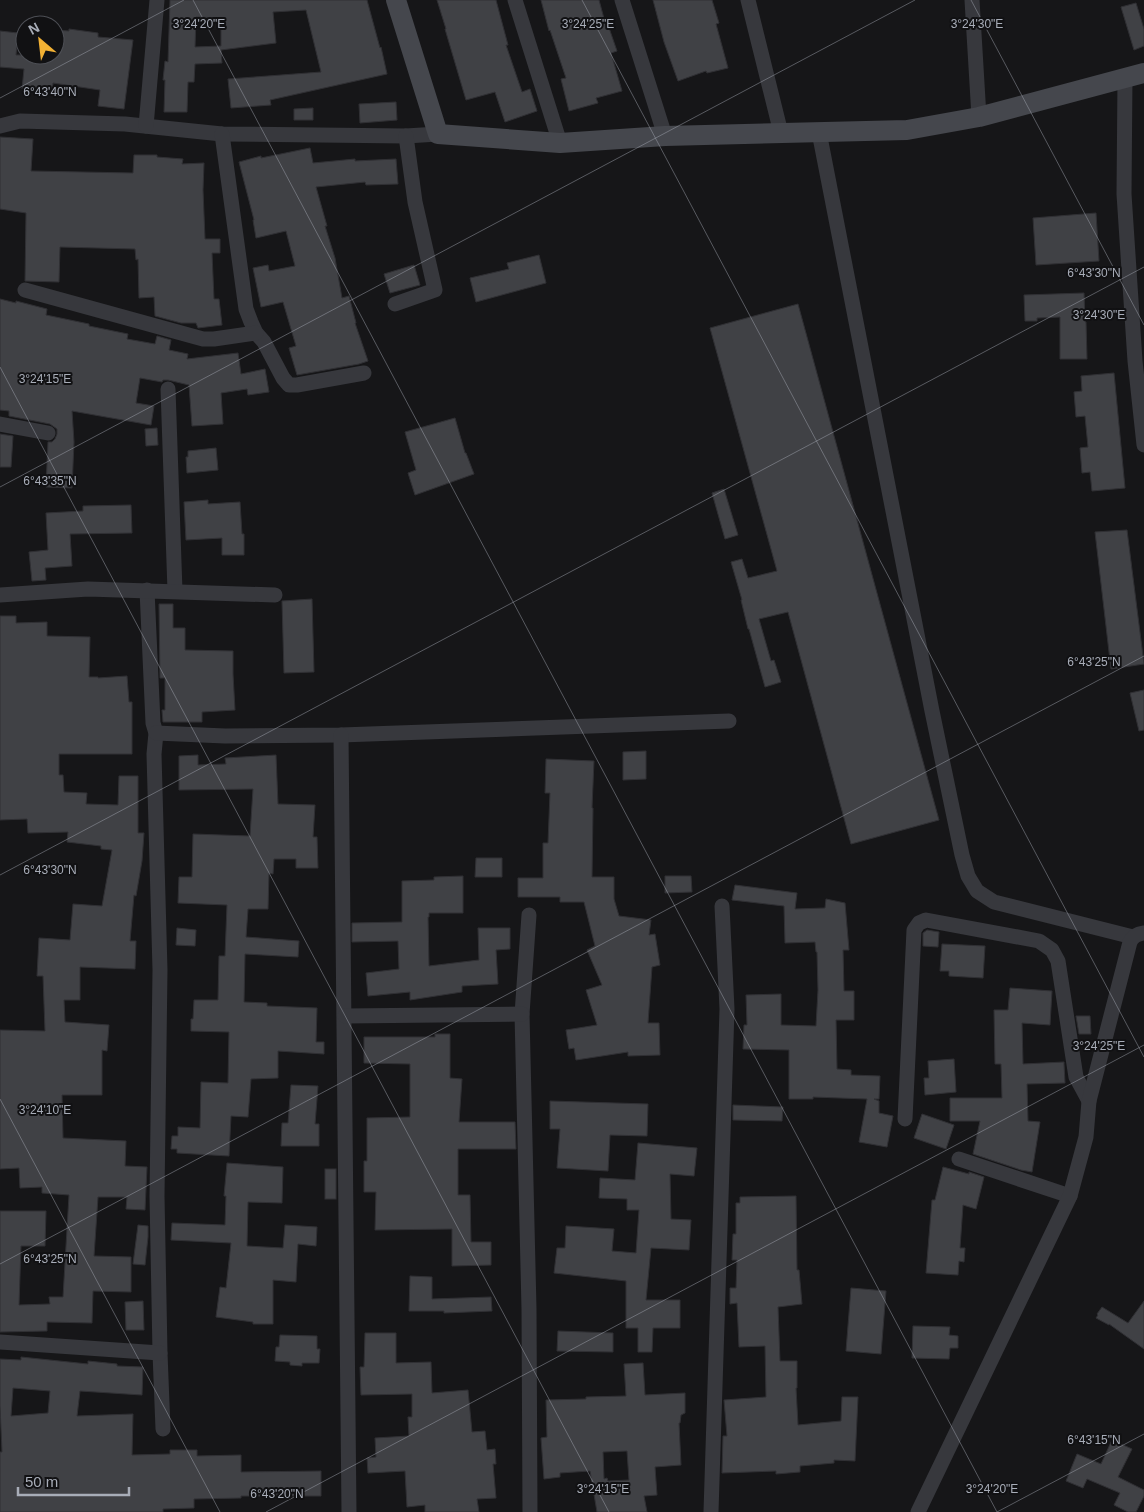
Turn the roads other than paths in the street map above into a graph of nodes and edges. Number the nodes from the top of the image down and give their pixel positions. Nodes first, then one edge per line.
1 (157, 0) edge
2 (396, 0) edge
3 (515, 0) edge
4 (622, 0) edge
5 (748, 0) edge
6 (972, 0) edge
7 (1135, 75) edge
8 (979, 117) junction
9 (0, 126) edge
10 (146, 126) junction
11 (819, 132) junction
12 (781, 133) junction
13 (222, 134) junction
14 (438, 134) junction
15 (406, 136) junction
16 (665, 136) junction
17 (560, 143) junction
18 (25, 290) dead end
19 (395, 304) dead end
20 (256, 333) junction
21 (364, 373) dead end
22 (168, 389) dead end
23 (0, 424) edge
24 (48, 433) dead end
25 (1144, 445) edge
26 (148, 590) junction
27 (175, 591) junction
28 (0, 595) edge
29 (275, 595) dead end
30 (729, 721) dead end
31 (156, 733) junction
32 (341, 734) junction
33 (722, 906) dead end
34 (529, 914) dead end
35 (1138, 935) edge
36 (522, 1014) junction
37 (345, 1016) junction
38 (1089, 1101) junction
39 (905, 1119) dead end
40 (959, 1159) dead end
41 (1070, 1196) junction
42 (0, 1342) edge
43 (160, 1353) junction
44 (163, 1429) dead end
45 (344, 1512) edge
46 (349, 1512) edge
47 (530, 1512) edge
48 (711, 1512) edge
49 (918, 1512) edge

1 - 10 street
2 - 14 street
3 - 17 street
4 - 16 street
5 - 12 street
6 - 8 street
7 - 8 street
7 - 25 street
8 - 11 street
9 - 10 street
10 - 13 street
11 - 12 street
11 - 35 street
12 - 16 street
13 - 15 street
13 - 20 street
14 - 15 street
14 - 17 street
15 - 19 street
16 - 17 street
18 - 20 street
20 - 21 street
22 - 27 street
23 - 24 street
26 - 27 street
26 - 28 street
26 - 31 street
27 - 29 street
30 - 32 street
31 - 32 street
31 - 43 street
32 - 37 street
33 - 48 street
34 - 36 street
35 - 38 street
36 - 37 street
36 - 47 street
37 - 46 street
38 - 39 street
38 - 41 street
40 - 41 street
41 - 49 street
42 - 43 street
43 - 44 street
45 - 46 street

